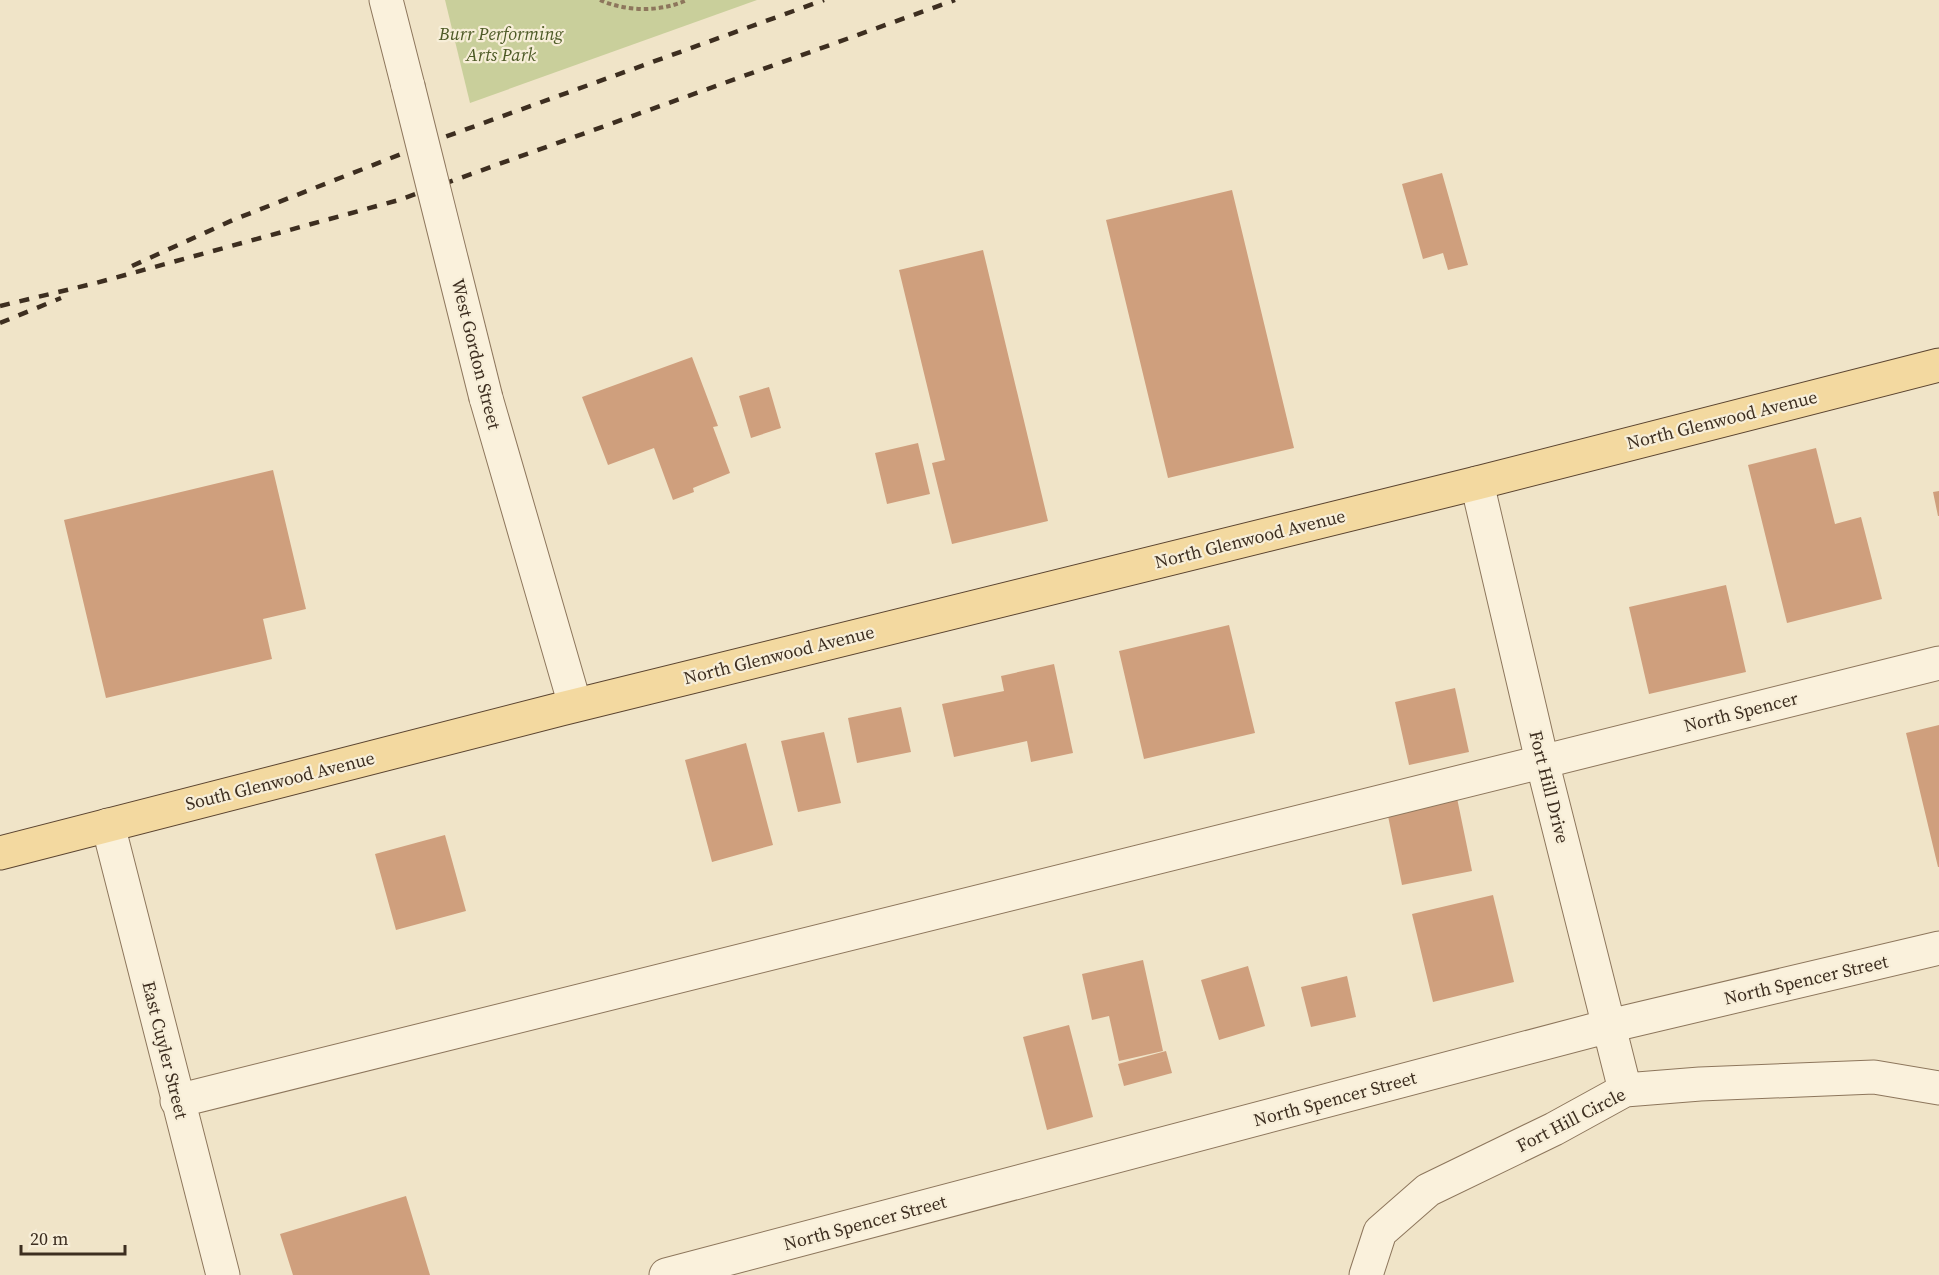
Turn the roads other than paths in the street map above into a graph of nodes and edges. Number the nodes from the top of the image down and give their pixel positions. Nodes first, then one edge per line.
1 (386, 0) edge
2 (1939, 364) edge
3 (1477, 483) junction
4 (1939, 663) edge
5 (568, 707) junction
6 (1542, 761) junction
7 (108, 825) junction
8 (0, 853) edge
9 (1939, 948) edge
10 (1610, 1026) junction
11 (1939, 1088) edge
12 (1625, 1090) junction
13 (177, 1101) junction
14 (223, 1275) edge
15 (666, 1275) edge
16 (1366, 1275) edge

1 - 5 street, West Gordon Street, bridge
2 - 3 main road, North Glenwood Avenue
3 - 5 main road, North Glenwood Avenue
3 - 6 street, Fort Hill Drive
4 - 6 street, North Spencer
5 - 7 main road, South Glenwood Avenue
6 - 10 street, Fort Hill Drive
6 - 13 street, North Spencer
7 - 8 main road, South Glenwood Avenue
7 - 13 street, East Cuyler Street
9 - 10 street, North Spencer Street
10 - 12 street, Fort Hill Drive
10 - 15 street, North Spencer Street
11 - 12 street, Fort Hill Circle
12 - 16 street, Fort Hill Circle
13 - 14 street, East Cuyler Street

